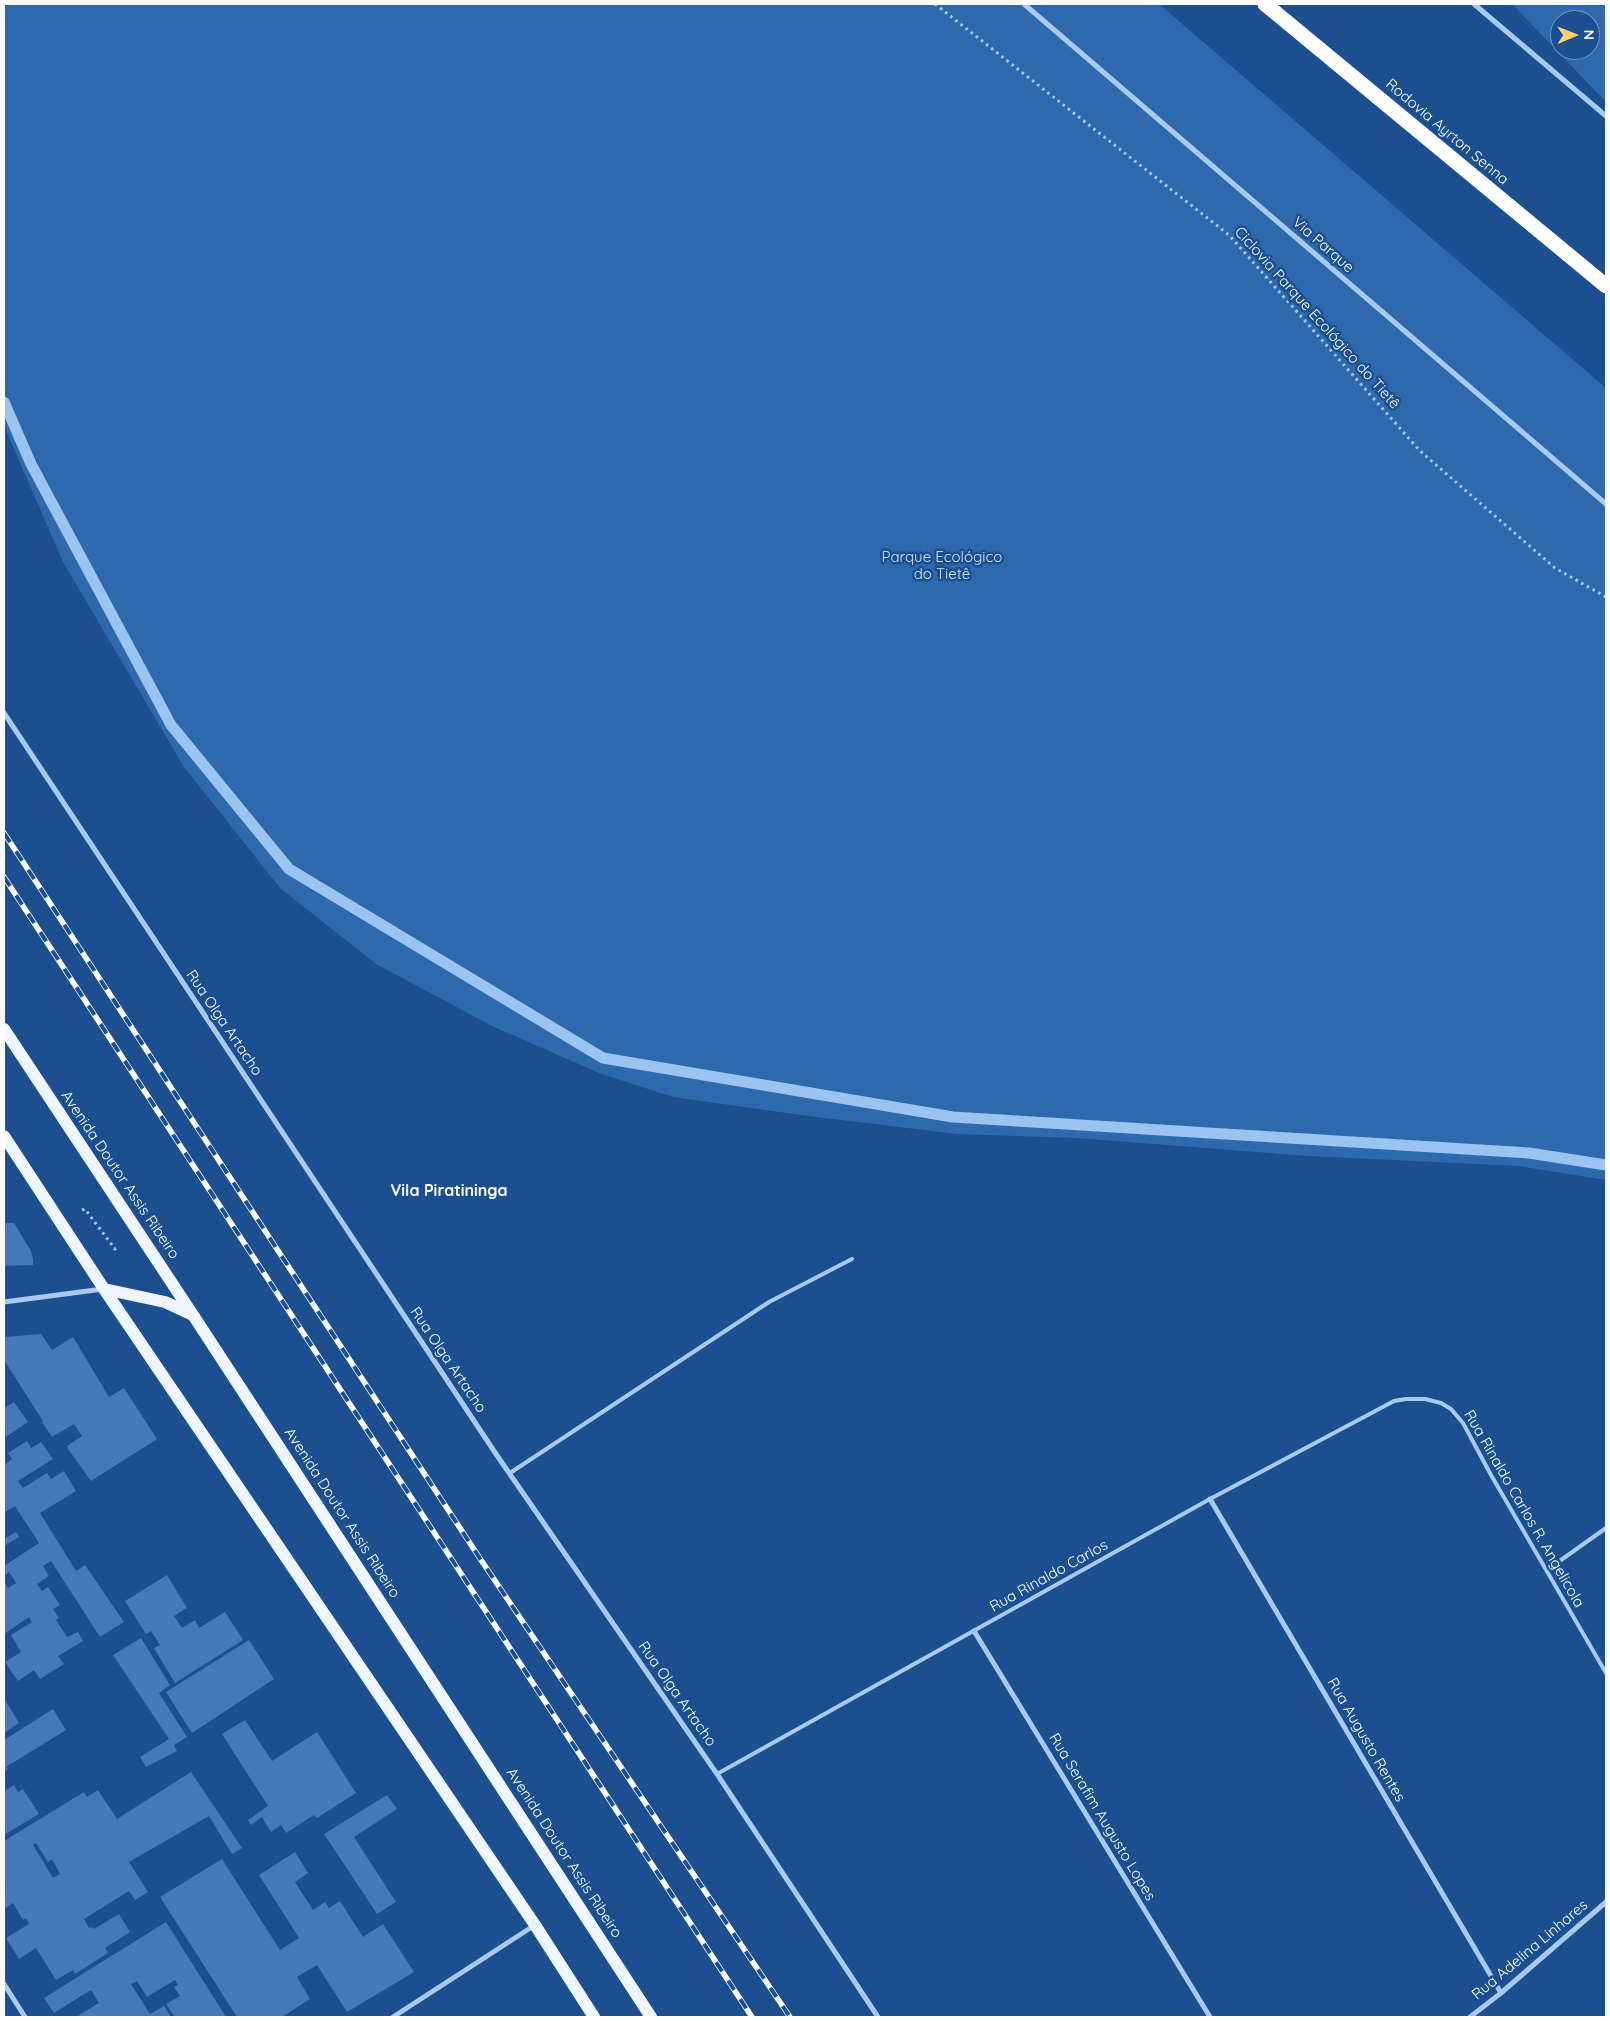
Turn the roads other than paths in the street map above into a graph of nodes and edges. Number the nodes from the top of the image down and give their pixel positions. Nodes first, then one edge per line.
1 (1024, 4) edge
2 (1265, 4) edge
3 (1474, 4) edge
4 (1606, 116) edge
5 (1606, 286) edge
6 (1606, 504) edge
7 (4, 713) edge
8 (4, 1029) edge
9 (4, 1136) edge
10 (852, 1259) dead end
11 (104, 1289) junction
12 (4, 1302) edge
13 (193, 1315) junction
14 (1394, 1401) joint
15 (510, 1473) junction
16 (1210, 1499) junction
17 (1606, 1528) edge
18 (1547, 1570) junction
19 (974, 1631) junction
20 (1606, 1673) edge
21 (717, 1774) junction
22 (1606, 1902) edge
23 (535, 1925) junction
24 (4, 1984) edge
25 (1500, 1993) junction
26 (25, 2017) edge
27 (392, 2017) edge
28 (594, 2017) edge
29 (651, 2017) edge
30 (878, 2017) edge
31 (1210, 2017) edge
32 (1470, 2017) edge

1 - 6 street, Via Parque
2 - 5 highway, Rodovia Ayrton Senna
3 - 4 street
7 - 15 street, Rua Olga Artacho
8 - 13 main road, Avenida Doutor Assis Ribeiro
9 - 11 main road
10 - 15 lane
11 - 12 street
11 - 13 main road
11 - 23 main road
13 - 29 main road, Avenida Doutor Assis Ribeiro
14 - 16 lane, Rua Rinaldo Carlos
14 - 18 lane, Rua Rinaldo Carlos R. Angelicola
15 - 21 street, Rua Olga Artacho
16 - 19 lane, Rua Rinaldo Carlos
16 - 25 street, Rua Augusto Rentes
17 - 18 lane
18 - 20 lane, Rua Rinaldo Carlos R. Angelicola
19 - 21 lane, Rua Rinaldo Carlos
19 - 31 street, Rua Serafim Augusto Lopes
21 - 30 street, Rua Olga Artacho
22 - 25 street, Rua Adelina Linhares
23 - 27 street
23 - 28 main road
24 - 26 street
25 - 32 street, Rua Adelina Linhares

